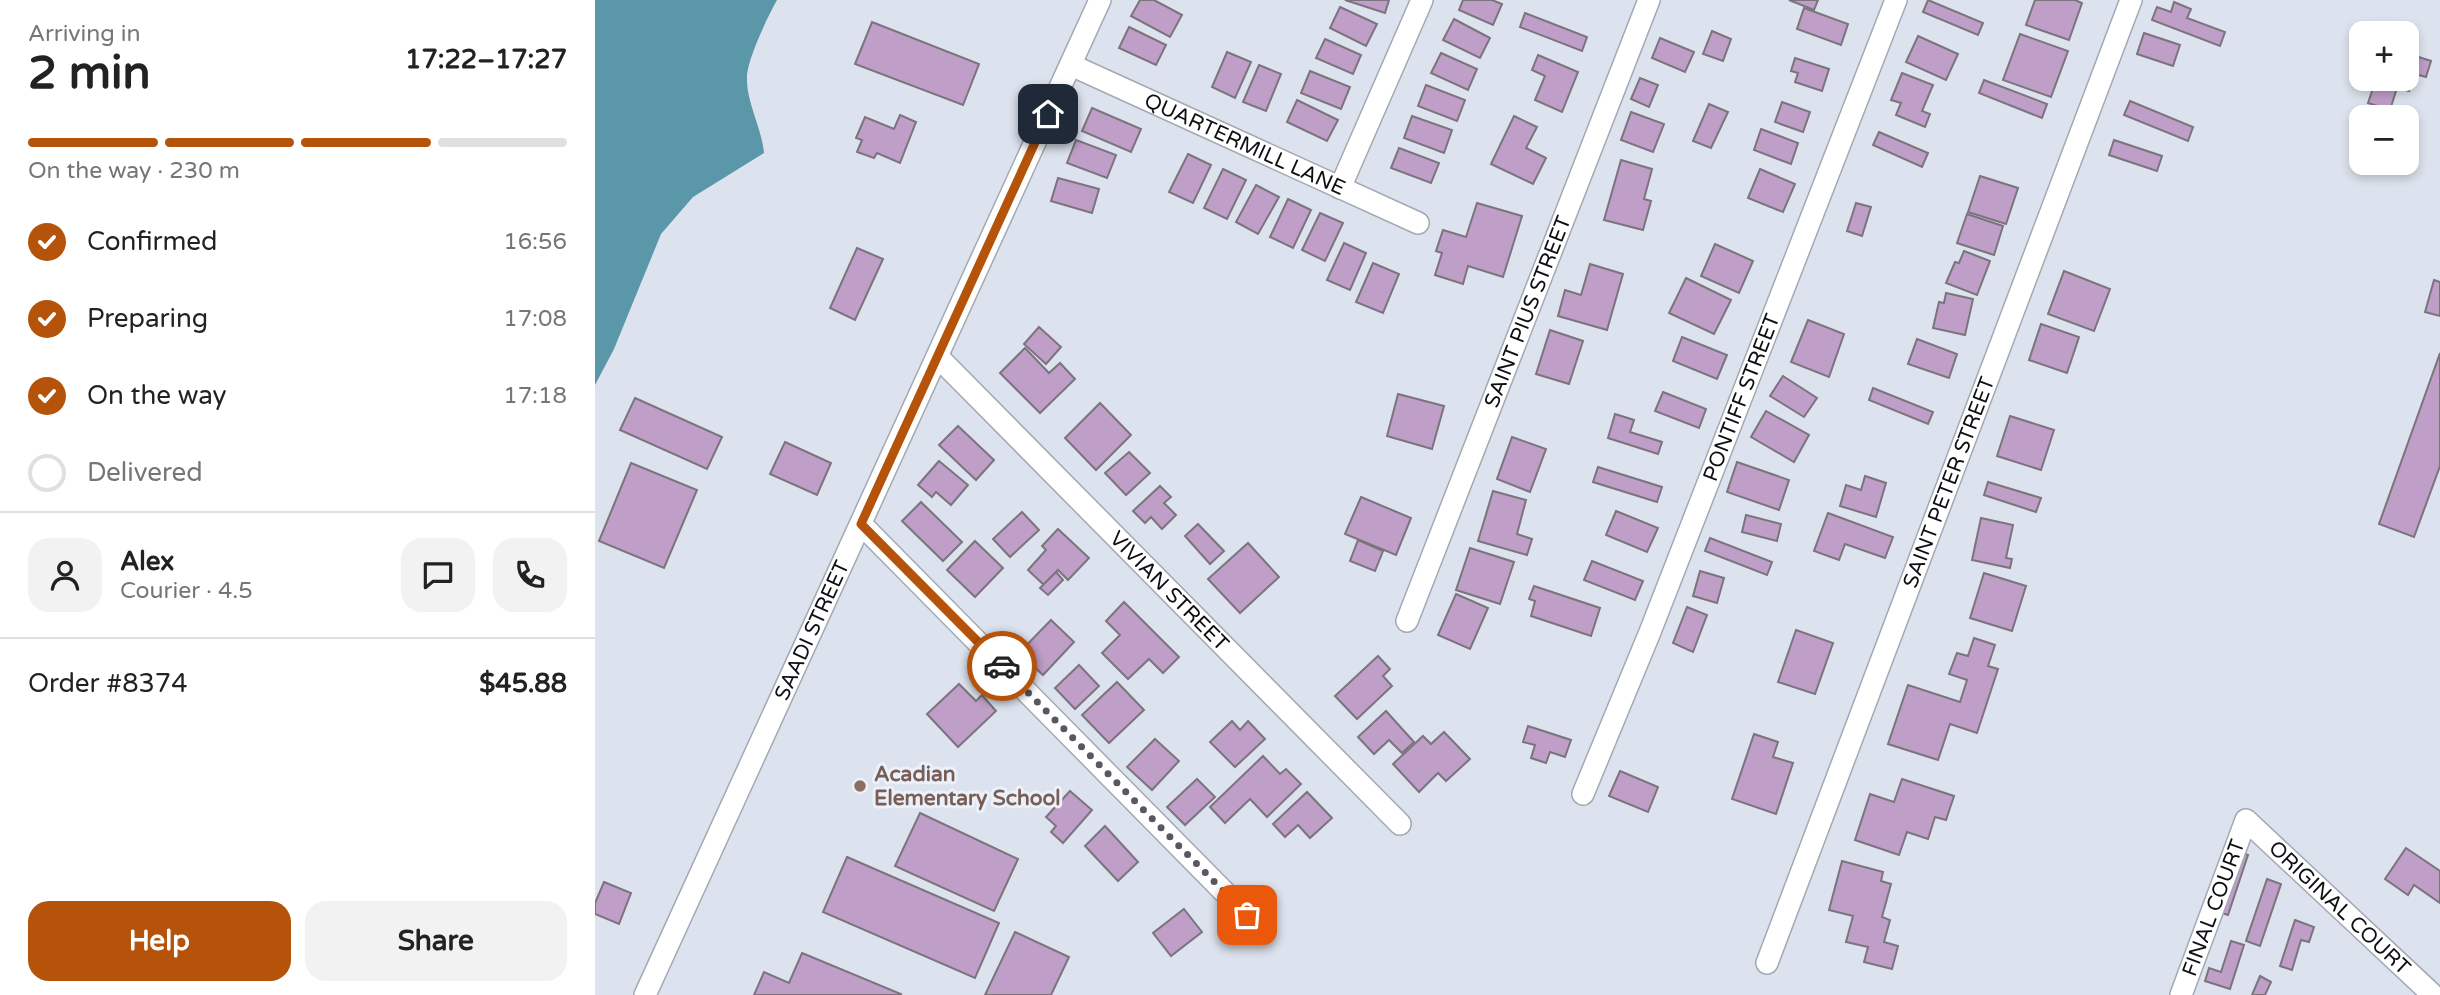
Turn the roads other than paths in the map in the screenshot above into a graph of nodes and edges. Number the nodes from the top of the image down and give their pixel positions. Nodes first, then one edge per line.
1 (1100, 0) edge
2 (1422, 0) edge
3 (1649, 0) edge
4 (1896, 0) edge
5 (2131, 0) edge
6 (1071, 65) junction
7 (1340, 188) junction
8 (1418, 223) dead end
9 (938, 357) junction
10 (861, 524) junction
11 (1407, 621) dead end
12 (1583, 794) dead end
13 (2246, 820) joint
14 (1400, 824) dead end
15 (1247, 915) dead end
16 (1767, 963) dead end
17 (2440, 989) edge
18 (2183, 994) edge
19 (645, 995) edge
20 (2433, 995) edge

1 - 6 street, SAADI STREET
2 - 7 street
3 - 11 street, SAINT PIUS STREET
4 - 12 street, PONTIFF STREET
5 - 16 street, SAINT PETER STREET
6 - 7 street, QUARTERMILL LANE
6 - 9 street, SAADI STREET
7 - 8 street, QUARTERMILL LANE
9 - 10 street, SAADI STREET
9 - 14 street, VIVIAN STREET
10 - 15 street
10 - 19 street, SAADI STREET
13 - 18 street, FINAL COURT
13 - 20 street, ORIGINAL COURT
17 - 20 street

